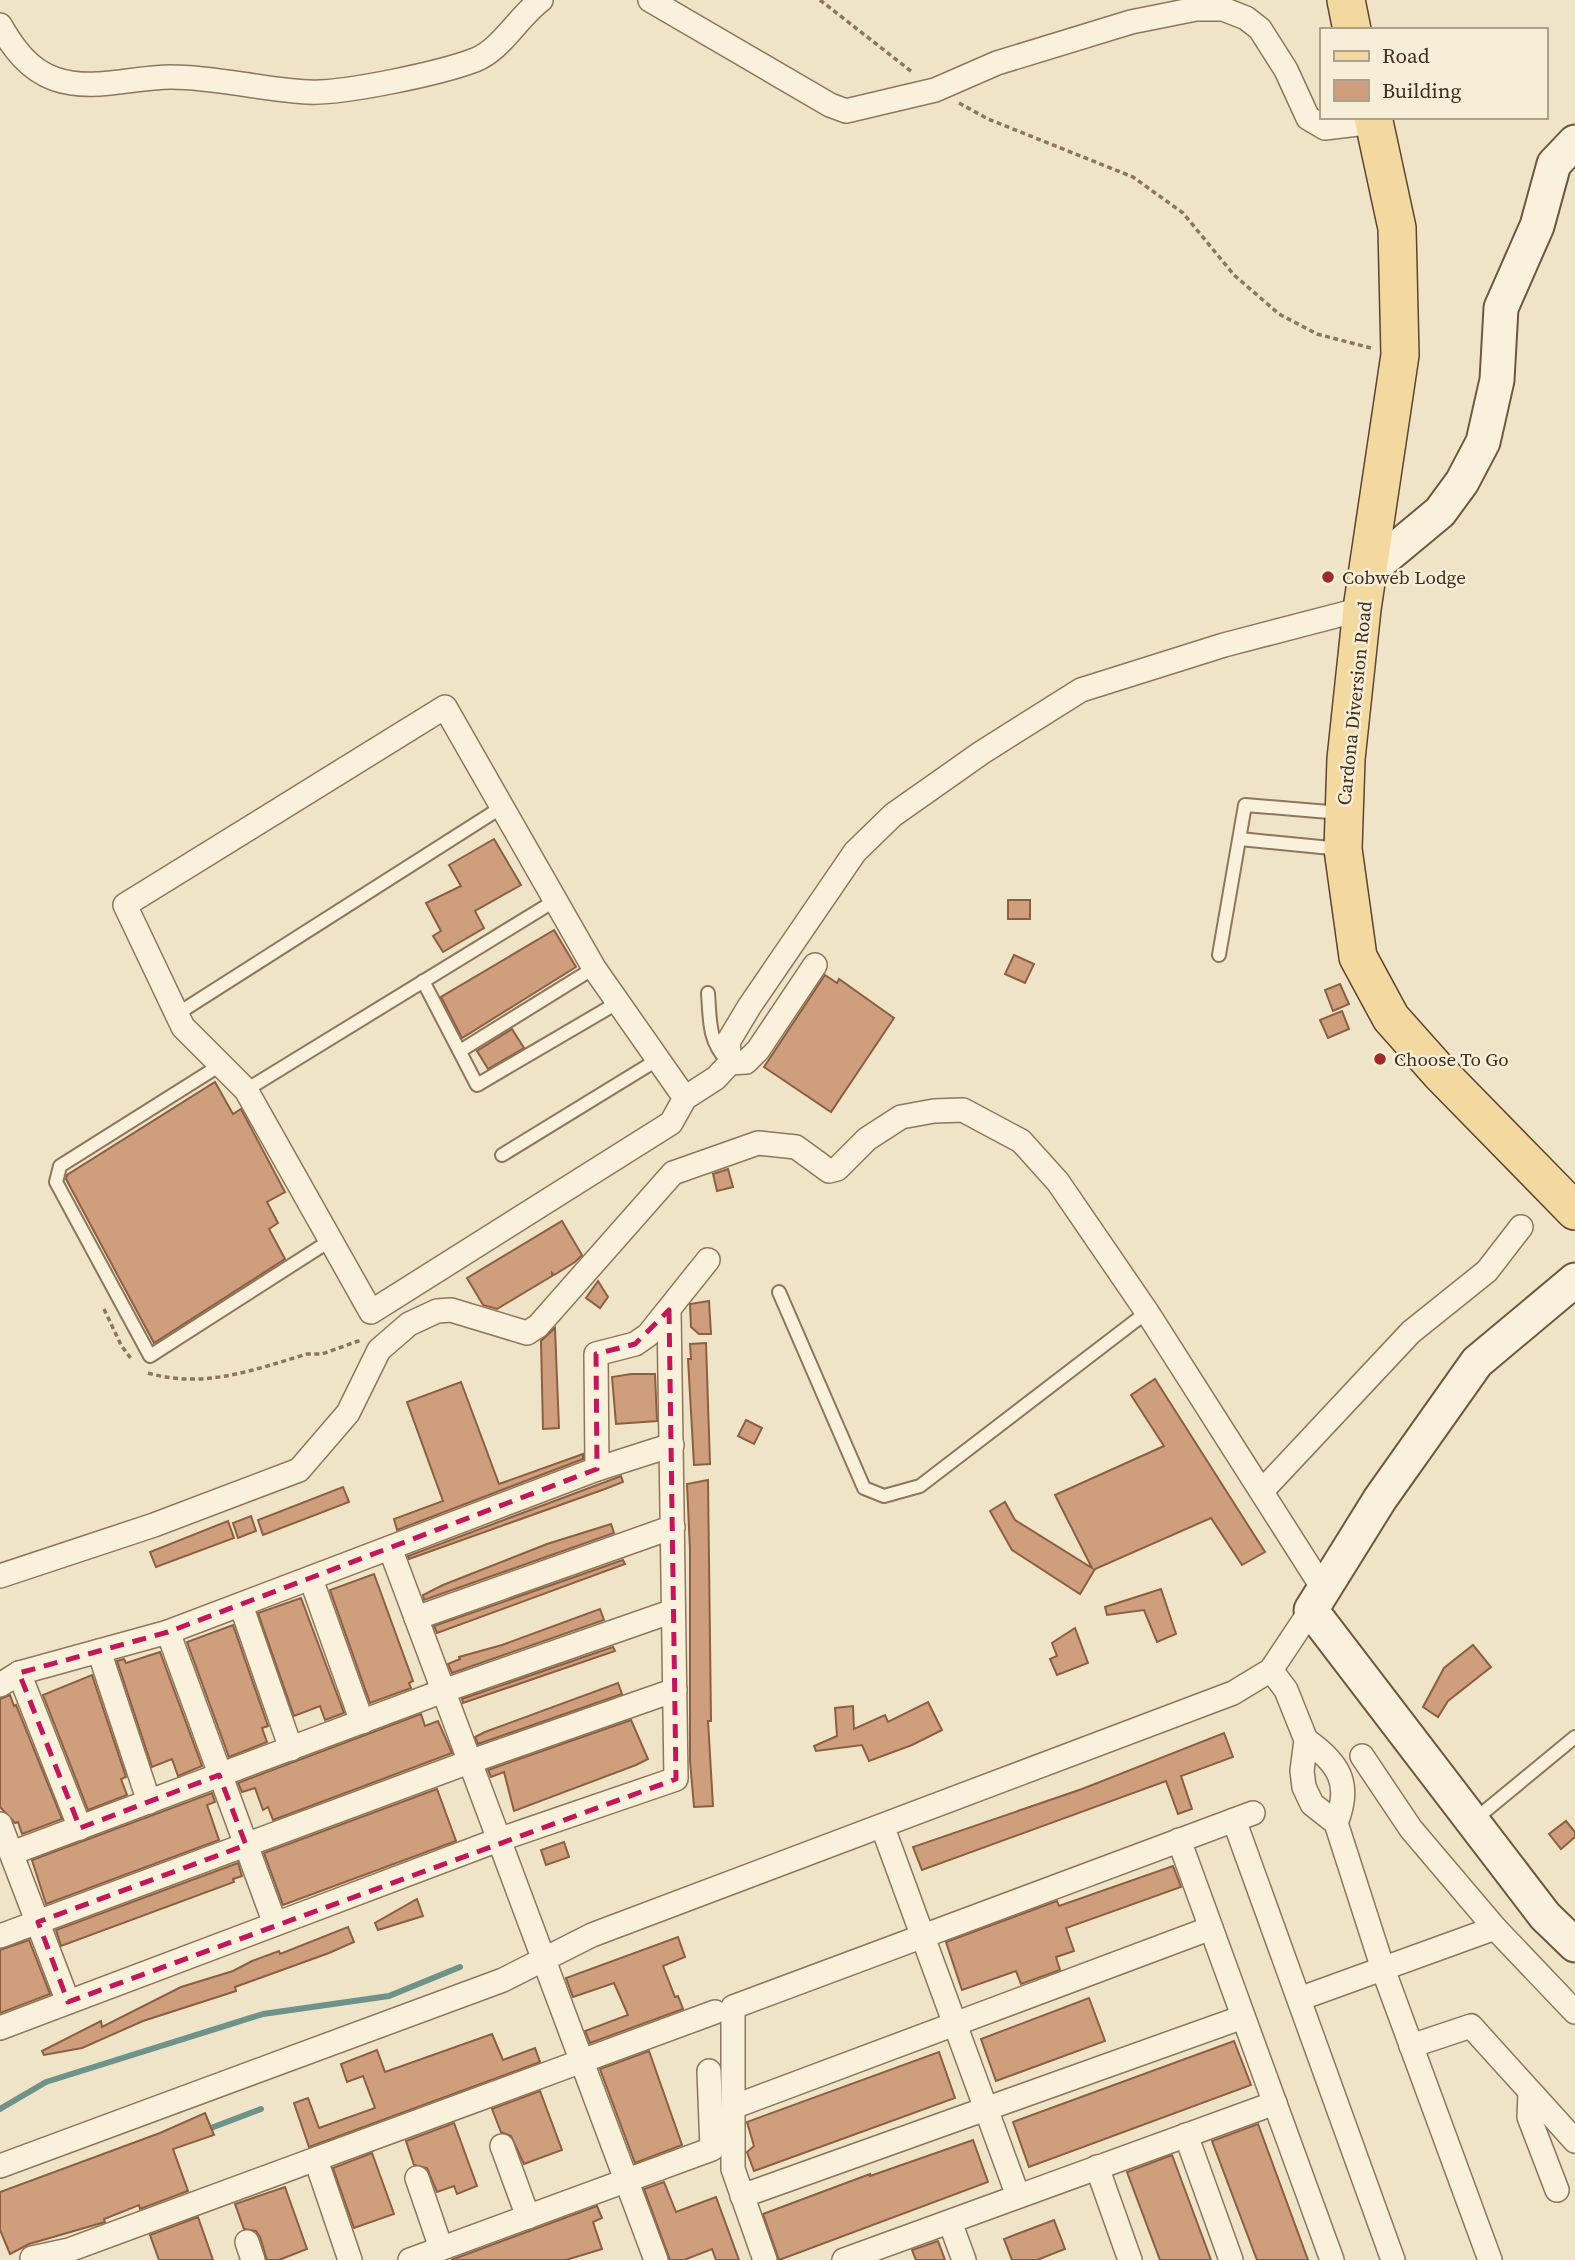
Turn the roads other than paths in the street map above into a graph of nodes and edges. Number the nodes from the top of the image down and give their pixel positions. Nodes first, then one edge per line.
1 (541, 0) edge
2 (650, 0) edge
3 (1346, 0) edge
4 (0, 25) edge
5 (1352, 28) edge
6 (1373, 120) edge
7 (1575, 142) edge
8 (1369, 571) junction
9 (1362, 609) junction
10 (502, 807) junction
11 (1344, 814) junction
12 (1240, 839) junction
13 (1343, 849) junction
14 (556, 900) junction
15 (1219, 955) dead end
16 (815, 965) dead end
17 (594, 968) junction
18 (423, 981) junction
19 (708, 993) dead end
20 (617, 1003) junction
21 (177, 1014) junction
22 (460, 1051) junction
23 (657, 1060) junction
24 (730, 1063) junction
25 (222, 1065) junction
26 (246, 1090) junction
27 (685, 1098) junction
28 (502, 1155) dead end
29 (1573, 1204) edge
30 (1521, 1227) dead end
31 (331, 1240) junction
32 (708, 1260) dead end
33 (1575, 1280) edge
34 (779, 1292) dead end
35 (669, 1310) junction
36 (1147, 1312) junction
37 (672, 1445) junction
38 (597, 1469) junction
39 (1262, 1491) junction
40 (673, 1527) junction
41 (390, 1548) junction
42 (0, 1576) edge
43 (311, 1579) junction
44 (1318, 1600) junction
45 (240, 1605) junction
46 (673, 1611) junction
47 (416, 1618) junction
48 (168, 1632) junction
49 (99, 1651) junction
50 (1270, 1670) junction
51 (9, 1679) edge
52 (675, 1690) junction
53 (443, 1691) junction
54 (362, 1722) junction
55 (1306, 1740) junction
56 (1574, 1741) edge
57 (291, 1749) junction
58 (1362, 1756) dead end
59 (469, 1762) junction
60 (219, 1775) junction
61 (149, 1802) junction
62 (1473, 1821) junction
63 (1336, 1823) junction
64 (0, 1824) edge
65 (80, 1828) junction
66 (883, 1828) junction
67 (498, 1840) junction
68 (1179, 1840) junction
69 (246, 1845) junction
70 (12, 1853) junction
71 (38, 1922) junction
72 (275, 1924) junction
73 (1211, 1928) junction
74 (1495, 1928) junction
75 (0, 1936) edge
76 (922, 1936) junction
77 (1575, 1945) edge
78 (542, 1959) junction
79 (1383, 1969) junction
80 (1299, 1999) junction
81 (68, 2002) junction
82 (715, 2012) dead end
83 (1575, 2012) edge
84 (1243, 2017) junction
85 (955, 2025) junction
86 (0, 2028) edge
87 (1411, 2046) junction
88 (583, 2062) junction
89 (709, 2071) dead end
90 (1530, 2092) junction
91 (1275, 2104) junction
92 (733, 2107) junction
93 (987, 2111) junction
94 (1186, 2135) junction
95 (1575, 2141) edge
96 (502, 2146) dead end
97 (316, 2160) junction
98 (0, 2166) edge
99 (1097, 2167) junction
100 (417, 2178) dead end
101 (626, 2180) junction
102 (1559, 2189) edge
103 (742, 2196) junction
104 (1018, 2196) junction
105 (528, 2217) junction
106 (950, 2222) junction
107 (441, 2248) junction
108 (72, 2255) edge
109 (32, 2258) dead end
110 (858, 2258) edge
111 (350, 2260) edge
112 (410, 2260) edge
113 (656, 2260) edge
114 (765, 2260) edge
115 (964, 2260) edge
116 (1130, 2260) edge
117 (1231, 2260) edge
118 (1332, 2260) edge
119 (1393, 2260) edge
120 (1490, 2260) edge

1 - 4 street
2 - 6 street
3 - 5 main road
6 - 8 main road, Cardona Diversion Road
7 - 8 street
8 - 9 main road, Cardona Diversion Road
9 - 11 main road, Cardona Diversion Road
9 - 24 street
10 - 14 street
10 - 21 lane
10 - 21 street
11 - 12 lane
11 - 13 main road, Cardona Diversion Road
12 - 13 lane
12 - 15 lane
13 - 29 main road, Cardona Diversion Road
14 - 17 street
14 - 18 lane
16 - 24 street
17 - 20 street
17 - 22 lane
18 - 22 lane
18 - 26 lane
19 - 24 lane
20 - 22 lane
20 - 23 street
21 - 25 street
23 - 27 street
23 - 28 lane
24 - 27 street
25 - 26 street
25 - 31 lane
26 - 31 street
27 - 31 street
30 - 39 street
32 - 35 street
33 - 44 street
34 - 36 lane
35 - 37 street
35 - 38 street
36 - 39 street
36 - 42 street
37 - 38 street
37 - 40 street
38 - 41 street
39 - 44 street
40 - 46 street
40 - 47 street
41 - 43 street
41 - 47 street
43 - 45 street
43 - 54 street
44 - 50 street
44 - 62 street
45 - 48 street
45 - 57 street
46 - 52 street
46 - 53 street
47 - 53 street
48 - 49 street
48 - 60 street
49 - 51 street
49 - 61 street
50 - 55 street
50 - 66 street
51 - 65 street
52 - 59 street
52 - 67 street
53 - 54 street
53 - 59 street
54 - 57 street
55 - 63 street
55 - 63 street
56 - 62 lane
57 - 60 street
58 - 74 street
59 - 67 street
59 - 69 street
60 - 61 street
60 - 69 street
61 - 65 street
62 - 77 street
63 - 79 street
64 - 70 street
65 - 70 street
66 - 76 street
66 - 78 street
67 - 72 street
67 - 78 street
68 - 73 street
68 - 76 street
68 - 80 street
69 - 71 street
69 - 72 street
70 - 71 street
71 - 75 street
71 - 81 street
72 - 81 street
73 - 84 street
73 - 85 street
74 - 79 street
74 - 83 street
76 - 85 street
76 - 92 street
78 - 88 street
78 - 98 street
79 - 80 street
79 - 87 street
80 - 119 street
81 - 86 street
82 - 88 street
84 - 91 street
84 - 93 street
85 - 92 street
85 - 93 street
87 - 90 street
87 - 120 street
88 - 97 street
88 - 101 street
89 - 101 street
90 - 95 street
90 - 102 street
91 - 94 street
91 - 118 street
92 - 103 street
93 - 103 street
93 - 104 street
94 - 99 street
94 - 117 street
96 - 105 street
97 - 108 street
97 - 111 street
99 - 104 street
99 - 116 street
100 - 107 street
101 - 105 street
101 - 113 street
103 - 114 street
104 - 106 street
105 - 107 street
106 - 110 street
106 - 115 street
107 - 112 street
108 - 109 street

